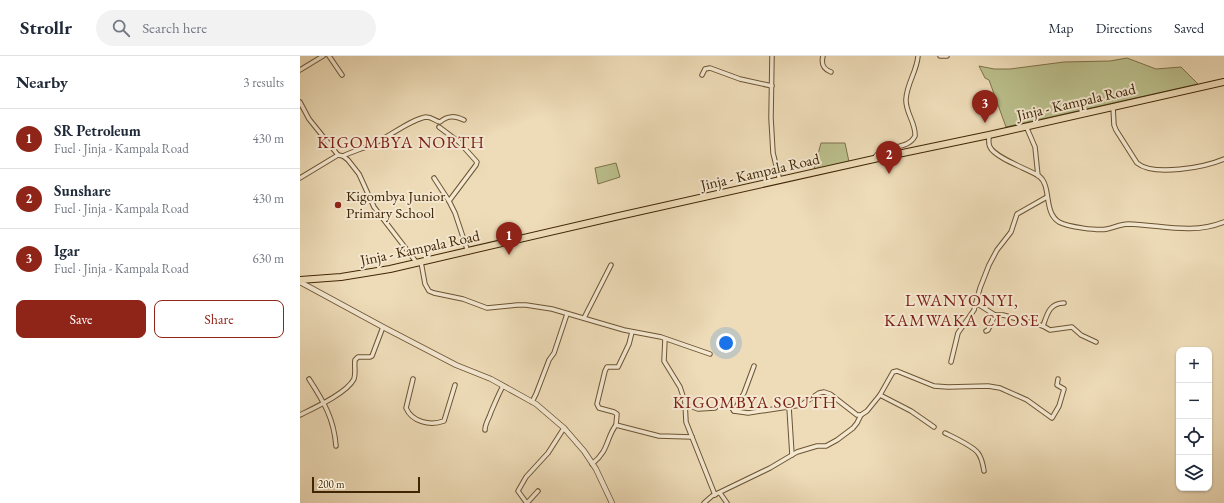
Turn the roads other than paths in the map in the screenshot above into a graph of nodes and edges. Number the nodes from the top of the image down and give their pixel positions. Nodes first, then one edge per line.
1 (322, 56) edge
2 (329, 56) edge
3 (772, 56) edge
4 (823, 56) edge
5 (913, 56) edge
6 (940, 56) edge
7 (947, 56) edge
8 (918, 57) edge
9 (300, 70) edge
10 (831, 72) dead end
11 (342, 75) dead end
12 (702, 75) dead end
13 (1224, 82) edge
14 (772, 86) junction
15 (300, 102) edge
16 (1113, 107) junction
17 (464, 120) dead end
18 (439, 126) dead end
19 (1026, 126) junction
20 (989, 135) junction
21 (338, 154) junction
22 (343, 156) junction
23 (874, 159) junction
24 (1224, 159) edge
25 (1038, 176) junction
26 (300, 178) edge
27 (434, 178) dead end
28 (780, 181) junction
29 (1047, 197) junction
30 (449, 201) junction
31 (1224, 222) edge
32 (468, 252) junction
33 (419, 262) junction
34 (611, 265) dead end
35 (300, 281) edge
36 (976, 303) junction
37 (1064, 303) dead end
38 (567, 314) junction
39 (995, 315) junction
40 (584, 318) junction
41 (1043, 326) junction
42 (383, 327) junction
43 (986, 331) dead end
44 (632, 332) junction
45 (665, 339) junction
46 (1096, 342) dead end
47 (710, 354) dead end
48 (951, 362) dead end
49 (754, 366) dead end
50 (309, 379) dead end
51 (413, 379) dead end
52 (1058, 379) dead end
53 (455, 385) dead end
54 (503, 386) junction
55 (880, 395) junction
56 (532, 402) junction
57 (324, 403) junction
58 (685, 404) junction
59 (789, 407) junction
60 (734, 411) junction
61 (300, 415) edge
62 (860, 415) junction
63 (616, 425) junction
64 (934, 427) dead end
65 (564, 428) junction
66 (485, 430) dead end
67 (945, 433) dead end
68 (692, 437) junction
69 (336, 446) dead end
70 (792, 455) junction
71 (592, 464) junction
72 (984, 471) dead end
73 (538, 491) dead end
74 (720, 493) junction
75 (715, 495) junction
76 (612, 503) edge
77 (704, 503) edge
78 (727, 503) edge

1 - 9 street
2 - 11 street
3 - 14 street
4 - 10 street
5 - 8 street
6 - 7 street
8 - 23 street
12 - 14 street
13 - 16 highway, Jinja - Kampala Road
14 - 28 street
15 - 21 street
16 - 19 highway, Jinja - Kampala Road
16 - 24 street
17 - 22 street
18 - 30 street
19 - 20 highway, Jinja - Kampala Road
19 - 25 street
20 - 23 highway, Jinja - Kampala Road
20 - 25 street
21 - 22 street
21 - 26 street
22 - 33 street
23 - 28 highway, Jinja - Kampala Road
25 - 29 street
27 - 30 street
28 - 32 highway, Jinja - Kampala Road
29 - 31 street
29 - 36 street
30 - 32 street
32 - 33 highway, Jinja - Kampala Road
33 - 35 highway, Jinja - Kampala Road
33 - 38 street
34 - 40 street
35 - 42 street
36 - 39 street
36 - 48 street
37 - 41 street
38 - 40 street
38 - 56 street
39 - 41 street
39 - 43 street
40 - 44 street
41 - 46 street
42 - 54 street
42 - 57 street
44 - 45 street
44 - 63 street
45 - 47 street
45 - 58 street
49 - 60 street
50 - 57 street
51 - 53 street
52 - 55 street
54 - 56 street
54 - 66 street
55 - 62 street
55 - 64 street
56 - 65 street
57 - 61 street
57 - 69 street
58 - 60 street
58 - 68 street
59 - 60 street
59 - 62 street
59 - 70 street
62 - 70 street
63 - 68 street
63 - 71 street
65 - 71 street
65 - 73 street
67 - 72 street
68 - 75 street
70 - 74 street
71 - 76 street
74 - 75 street
74 - 78 street
75 - 77 street

